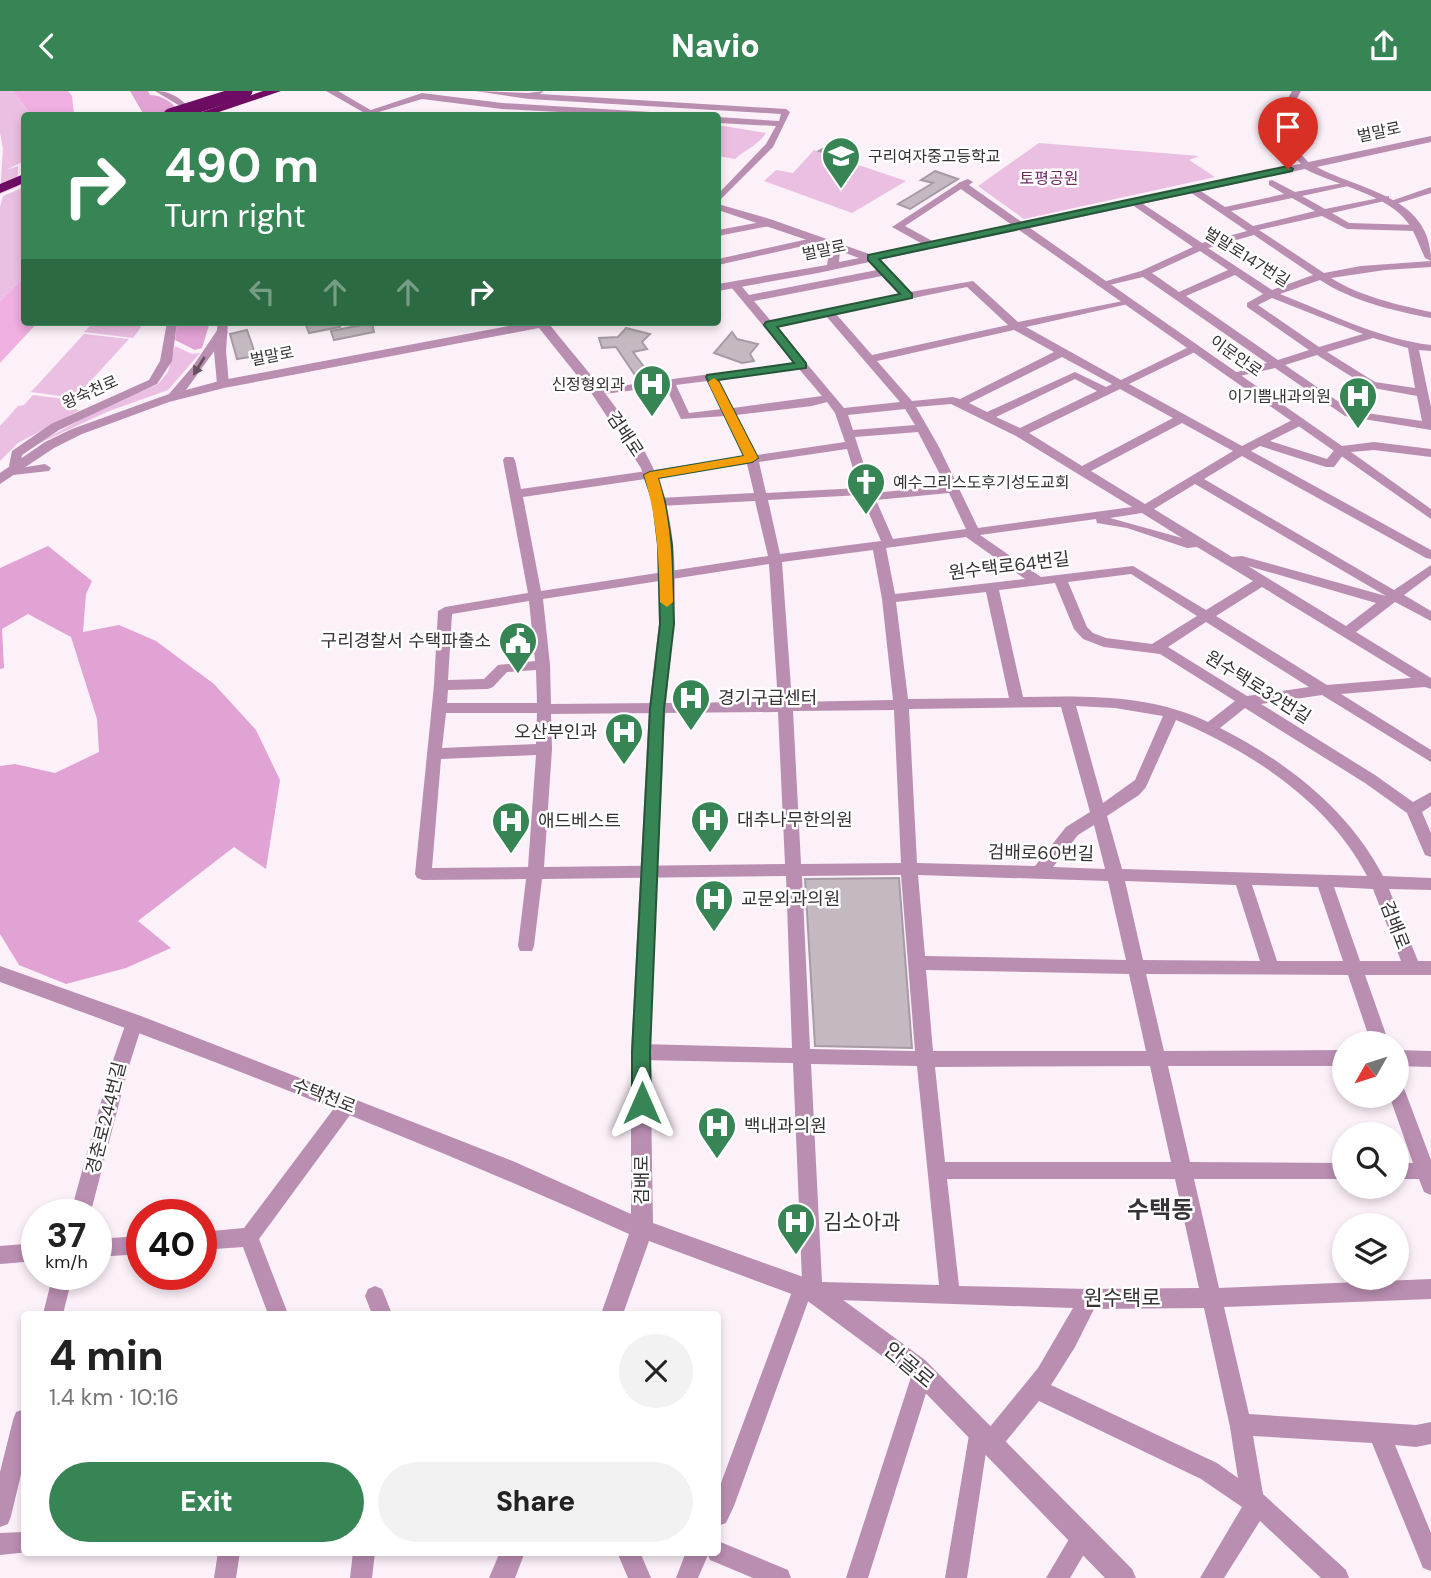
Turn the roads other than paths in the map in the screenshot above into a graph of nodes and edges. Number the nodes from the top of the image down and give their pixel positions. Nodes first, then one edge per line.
1 (159, 91) edge
2 (246, 91) edge
3 (275, 91) edge
4 (331, 91) edge
5 (344, 91) edge
6 (442, 91) edge
7 (479, 91) edge
8 (486, 91) edge
9 (540, 91) edge
10 (1297, 91) edge
11 (422, 96) junction
12 (529, 96) junction
13 (180, 112) edge
14 (189, 112) edge
15 (209, 112) edge
16 (368, 112) edge
17 (370, 112) edge
18 (378, 112) edge
19 (601, 112) edge
20 (721, 120) edge
21 (782, 124) junction
22 (1431, 139) edge
23 (1306, 165) junction
24 (21, 168) edge
25 (0, 177) edge
26 (21, 179) edge
27 (1272, 183) dead end
28 (965, 184) joint
29 (1345, 184) junction
30 (0, 189) edge
31 (1193, 190) junction
32 (1431, 190) edge
33 (1290, 194) junction
34 (721, 196) edge
35 (1390, 200) junction
36 (1133, 202) junction
37 (721, 208) edge
38 (1224, 210) junction
39 (1320, 212) junction
40 (772, 223) junction
41 (1020, 226) junction
42 (1416, 228) junction
43 (1253, 230) junction
44 (721, 232) edge
45 (817, 240) junction
46 (932, 245) junction
47 (1200, 247) junction
48 (872, 258) junction
49 (1431, 258) edge
50 (721, 261) edge
51 (1431, 264) edge
52 (834, 266) junction
53 (1235, 271) junction
54 (886, 272) junction
55 (1145, 273) junction
56 (1321, 276) junction
57 (1101, 284) junction
58 (735, 285) junction
59 (721, 287) edge
60 (1269, 293) junction
61 (908, 296) junction
62 (1178, 296) junction
63 (747, 299) junction
64 (1124, 302) junction
65 (829, 313) junction
66 (1431, 315) edge
67 (770, 325) junction
68 (172, 326) edge
69 (523, 326) edge
70 (547, 326) edge
71 (223, 327) edge
72 (1017, 327) junction
73 (1373, 334) junction
74 (1413, 347) junction
75 (1195, 348) junction
76 (1431, 348) edge
77 (1318, 351) junction
78 (1063, 352) junction
79 (869, 359) junction
80 (1276, 363) junction
81 (802, 365) junction
82 (1024, 372) junction
83 (1236, 376) junction
84 (711, 377) junction
85 (669, 383) junction
86 (223, 384) junction
87 (1121, 384) junction
88 (1051, 387) junction
89 (1106, 391) junction
90 (597, 392) junction
91 (1422, 393) junction
92 (172, 397) junction
93 (829, 398) junction
94 (961, 403) junction
95 (909, 405) junction
96 (728, 411) junction
97 (841, 412) junction
98 (988, 416) junction
99 (1182, 418) junction
100 (1298, 422) junction
101 (1430, 426) edge
102 (922, 428) junction
103 (1020, 433) junction
104 (850, 439) junction
105 (1259, 442) junction
106 (1242, 451) junction
107 (1340, 451) junction
108 (1431, 453) edge
109 (752, 458) junction
110 (509, 460) dead end
111 (45, 468) dead end
112 (1081, 471) junction
113 (8, 473) edge
114 (650, 475) junction
115 (1195, 479) junction
116 (953, 489) junction
117 (867, 494) junction
118 (515, 495) junction
119 (761, 497) junction
120 (659, 502) junction
121 (1145, 509) junction
122 (1431, 515) edge
123 (1082, 517) junction
124 (971, 532) junction
125 (884, 544) junction
126 (1216, 553) junction
127 (1431, 555) edge
128 (775, 560) junction
129 (1431, 569) edge
130 (1133, 570) joint
131 (666, 574) junction
132 (1060, 579) junction
133 (1038, 581) junction
134 (1262, 581) junction
135 (992, 587) junction
136 (534, 596) junction
137 (889, 599) junction
138 (1390, 599) junction
139 (1206, 615) junction
140 (1431, 617) edge
141 (1345, 633) junction
142 (1156, 647) junction
143 (543, 665) junction
144 (1429, 683) edge
145 (441, 685) junction
146 (1326, 690) junction
147 (1067, 701) junction
148 (1017, 702) junction
149 (1244, 702) junction
150 (901, 704) junction
151 (785, 706) junction
152 (438, 708) junction
153 (545, 709) junction
154 (657, 709) junction
155 (1171, 713) junction
156 (1209, 729) junction
157 (545, 749) junction
158 (434, 754) junction
159 (1431, 757) edge
160 (1431, 798) edge
161 (1413, 810) junction
162 (1098, 814) junction
163 (1431, 851) edge
164 (909, 869) junction
165 (792, 870) junction
166 (650, 871) junction
167 (536, 873) junction
168 (1039, 873) junction
169 (1115, 874) junction
170 (1242, 878) junction
171 (1324, 881) junction
172 (1379, 883) junction
173 (1431, 884) edge
174 (526, 946) dead end
175 (916, 964) junction
176 (1136, 967) junction
177 (1271, 967) junction
178 (1355, 967) junction
179 (1412, 968) junction
180 (1431, 968) edge
181 (0, 974) edge
182 (134, 1022) junction
183 (1376, 1031) edge
184 (641, 1052) junction
185 (802, 1058) junction
186 (1332, 1058) edge
187 (1409, 1058) edge
188 (925, 1059) junction
189 (1157, 1059) junction
190 (1431, 1059) edge
191 (347, 1105) junction
192 (1403, 1108) edge
193 (937, 1170) junction
194 (1184, 1170) junction
195 (1332, 1171) edge
196 (1409, 1173) edge
197 (1429, 1176) edge
198 (85, 1199) edge
199 (642, 1229) junction
200 (249, 1237) junction
201 (217, 1240) edge
202 (21, 1253) edge
203 (0, 1255) edge
204 (1431, 1289) edge
205 (59, 1290) edge
206 (807, 1290) junction
207 (950, 1293) junction
208 (1211, 1298) junction
209 (1087, 1299) junction
210 (54, 1311) edge
211 (277, 1311) edge
212 (613, 1311) edge
213 (922, 1374) junction
214 (1037, 1389) junction
215 (1240, 1424) junction
216 (21, 1432) edge
217 (1379, 1433) junction
218 (1431, 1433) edge
219 (985, 1437) junction
220 (1252, 1500) junction
221 (721, 1508) edge
222 (0, 1516) edge
223 (1083, 1538) junction
224 (21, 1543) edge
225 (0, 1544) edge
226 (721, 1553) edge
227 (228, 1556) edge
228 (364, 1556) edge
229 (511, 1556) edge
230 (630, 1556) edge
231 (696, 1556) edge
232 (1431, 1560) edge
233 (225, 1578) edge
234 (361, 1578) edge
235 (502, 1578) edge
236 (640, 1578) edge
237 (687, 1578) edge
238 (780, 1578) edge
239 (858, 1578) edge
240 (956, 1578) edge
241 (1057, 1578) edge
242 (1123, 1578) edge
243 (1211, 1578) edge
244 (1338, 1578) edge

1 - 14 street
2 - 13 highway, bridge
3 - 15 highway
4 - 16 street
5 - 17 street
6 - 11 street
7 - 8 street
8 - 12 street
9 - 12 street
10 - 23 street
11 - 18 street
11 - 19 street
12 - 21 street
20 - 21 street
21 - 34 street
22 - 23 street, 벌말로
23 - 29 street
23 - 31 street, 벌말로
24 - 25 highway
26 - 30 highway
27 - 33 street
28 - 41 street, 이문안로
28 - 46 street
29 - 33 street
29 - 35 street
31 - 36 street, 벌말로
31 - 38 street
32 - 35 street
33 - 38 street
33 - 39 street
35 - 39 street
35 - 42 street
36 - 41 street, 벌말로
36 - 47 street, 벌말로147번길
37 - 40 street
38 - 43 street
39 - 42 street
39 - 43 street
40 - 44 street
40 - 45 street
41 - 46 street, 벌말로
41 - 57 street, 이문안로
42 - 49 street
43 - 47 street
43 - 56 street
45 - 48 street
45 - 50 street
45 - 52 street
46 - 48 street, 벌말로
47 - 53 street, 벌말로147번길
47 - 55 street
48 - 52 street, 벌말로
48 - 54 street
51 - 56 street
52 - 58 street, 벌말로
53 - 60 street, 벌말로147번길
53 - 62 street
54 - 61 street
54 - 63 street
55 - 57 street
55 - 62 street
56 - 60 street
56 - 66 street
57 - 64 street, 이문안로
58 - 59 street, 벌말로
58 - 63 street
60 - 73 street, 벌말로147번길
60 - 77 street
61 - 65 street
61 - 72 street
62 - 80 street
63 - 67 street
64 - 72 street
64 - 75 street, 이문안로
65 - 67 street
65 - 79 street
67 - 81 street
68 - 113 street, 왕숙천로
69 - 86 street, 벌말로
70 - 90 street, 검배로
71 - 86 street
71 -> 92 street
72 - 78 street
72 - 79 street
73 - 74 street, 벌말로147번길
73 - 77 street
74 - 76 street, 벌말로147번길
74 - 91 street
75 - 83 street, 이문안로
75 - 87 street
77 - 80 street
77 - 91 street
78 - 82 street
78 - 87 street
79 - 95 street
80 - 83 street
80 - 101 street
81 - 84 street
81 - 93 street
82 - 88 street
82 - 94 street
83 - 100 street, 이문안로
84 - 85 street
84 - 96 street
85 - 90 street
85 - 96 street
86 - 92 street, 벌말로
87 - 89 street
87 - 99 street
88 - 89 street
88 - 98 street
89 - 103 street
90 - 114 street, 검배로
91 - 101 street
92 - 113 street, 벌말로
93 - 96 street
93 - 97 street
94 - 95 street
94 - 98 street
95 - 97 street
95 - 102 street
96 - 109 street
97 - 104 street
98 - 103 street
99 - 106 street
99 - 112 street
100 - 105 street
100 - 107 street, 이문안로
102 - 104 street
102 - 116 street
103 - 112 street
104 - 109 street
104 - 117 street
105 - 106 street
105 - 107 street
106 - 115 street
106 - 127 street
107 - 108 street
107 - 122 street, 이문안로
109 - 114 street
109 - 119 street
110 - 118 street
111 - 113 street
112 - 121 street
114 - 118 street
114 - 120 street, 검배로
115 - 121 street
115 - 138 street
116 - 117 street
116 - 124 street
117 - 119 street
117 - 125 street
118 - 136 street
119 - 120 street
119 - 128 street
120 - 131 street, 검배로
121 - 123 street
121 - 126 street
123 - 124 street
123 - 126 street
124 - 125 street
124 - 133 street
125 - 128 street
125 - 137 street
126 - 134 street
126 - 138 street
128 - 131 street
128 - 151 street
129 - 138 street
130 - 132 street, 원수택로64번길
130 - 139 street, 원수택로32번길
131 - 136 street
131 - 154 street, 검배로
132 - 133 street, 원수택로64번길
132 - 142 street, 원수택로32번길
133 - 135 street, 원수택로64번길
134 - 139 street
134 - 141 street
135 - 137 street, 원수택로64번길
135 - 148 street
136 - 143 street
136 - 145 street
137 - 150 street
138 - 140 street
138 - 141 street
139 - 142 street
139 - 146 street, 원수택로32번길
141 - 144 street
142 - 149 street, 원수택로32번길
143 - 145 street
143 - 153 street
144 - 146 street
145 - 152 street
146 - 149 street
146 - 159 street, 원수택로32번길
147 - 148 street
147 - 155 street
147 - 162 street
148 - 150 street
149 - 156 street
149 - 161 street, 원수택로32번길
150 - 151 street
150 - 164 street
151 - 154 street
151 - 165 street
152 - 153 street
152 - 158 street
153 - 154 street
153 - 157 street
154 - 166 street, 검배로
155 - 156 street
155 - 162 street
156 - 172 street
157 - 158 street
157 - 167 street
158 - 167 street, 검배로60번길
160 - 161 street
161 - 163 street
162 - 168 street
162 - 169 street
164 - 165 street, 검배로60번길
164 - 168 street, 검배로60번길
164 - 175 street
165 - 166 street, 검배로60번길
165 - 185 street
166 - 167 street, 검배로60번길
166 - 184 street, 검배로
167 - 174 street
168 - 169 street, 검배로60번길
169 - 170 street, 검배로60번길
169 - 176 street
170 - 171 street, 검배로60번길
170 - 177 street
171 - 172 street, 검배로60번길
171 - 178 street
172 - 173 street, 검배로60번길
172 - 179 street, 검배로
175 - 176 street
175 - 188 street
176 - 177 street
176 - 189 street
177 - 178 street
178 - 179 street
178 - 183 street
179 - 180 street
181 - 182 street, 수택천로
182 - 191 street, 수택천로
182 - 198 street, 경춘로244번길
184 - 185 street
184 - 199 street, 검배로
185 - 188 street
185 - 206 street
186 - 189 street
187 - 190 street
188 - 189 street
188 - 193 street
189 - 194 street
191 - 199 street, 수택천로
191 - 200 street
192 - 197 street
193 - 194 street
193 - 207 street
194 - 195 street
194 - 208 street
196 - 197 street
199 - 206 street, 안골로
199 - 212 street, 검배로
200 - 201 street
200 - 211 street
202 - 203 street
204 - 208 street, 원수택로
205 - 210 street
206 - 207 street, 원수택로
206 - 213 street, 안골로
206 - 221 street
207 - 209 street, 원수택로
208 - 209 street, 원수택로
208 - 215 street
209 - 214 street
213 - 219 street, 안골로
213 - 239 street
214 - 219 street
214 - 220 street
215 - 217 street
215 - 220 street
216 - 222 street
217 - 218 street
217 - 232 street
219 - 223 street, 안골로
219 - 240 street
220 - 243 street
220 - 244 street
223 - 241 street
223 - 242 street, 안골로
224 - 225 street
226 - 238 street
227 - 233 street
228 - 234 street
229 - 235 street
230 - 236 street
231 - 237 street

